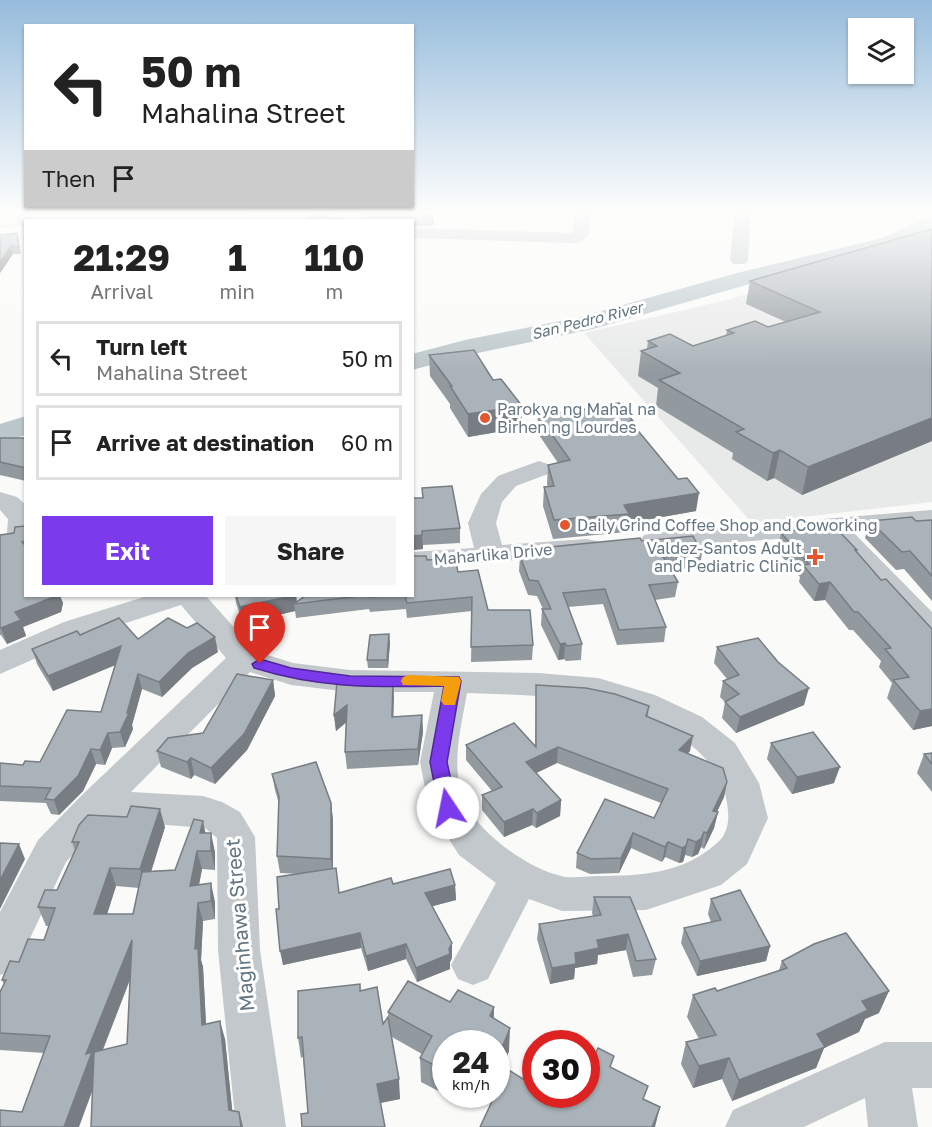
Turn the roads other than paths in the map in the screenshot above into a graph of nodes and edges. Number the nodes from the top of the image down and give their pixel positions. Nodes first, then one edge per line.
1 (538, 469) dead end
2 (0, 500) edge
3 (932, 518) edge
4 (832, 526) junction
5 (15, 535) edge
6 (490, 555) junction
7 (414, 561) edge
8 (174, 597) edge
9 (191, 597) edge
10 (932, 629) edge
11 (244, 659) junction
12 (0, 663) edge
13 (453, 681) junction
14 (95, 805) junction
15 (520, 878) junction
16 (0, 956) edge
17 (472, 965) dead end
18 (885, 1065) junction
19 (932, 1065) edge
20 (261, 1127) edge
21 (750, 1127) edge
22 (893, 1127) edge

1 - 6 street
2 - 5 street
3 - 4 street, Maharlika Drive
4 - 6 street, Maharlika Drive
4 - 10 street
6 - 7 street, Maharlika Drive
8 - 12 street
9 - 11 street
11 - 13 street
11 - 14 street
13 - 15 street
13 - 15 street
14 - 16 street
14 - 20 street, Maginhawa Street
15 - 17 street
18 - 19 street
18 - 21 street
18 - 22 street

